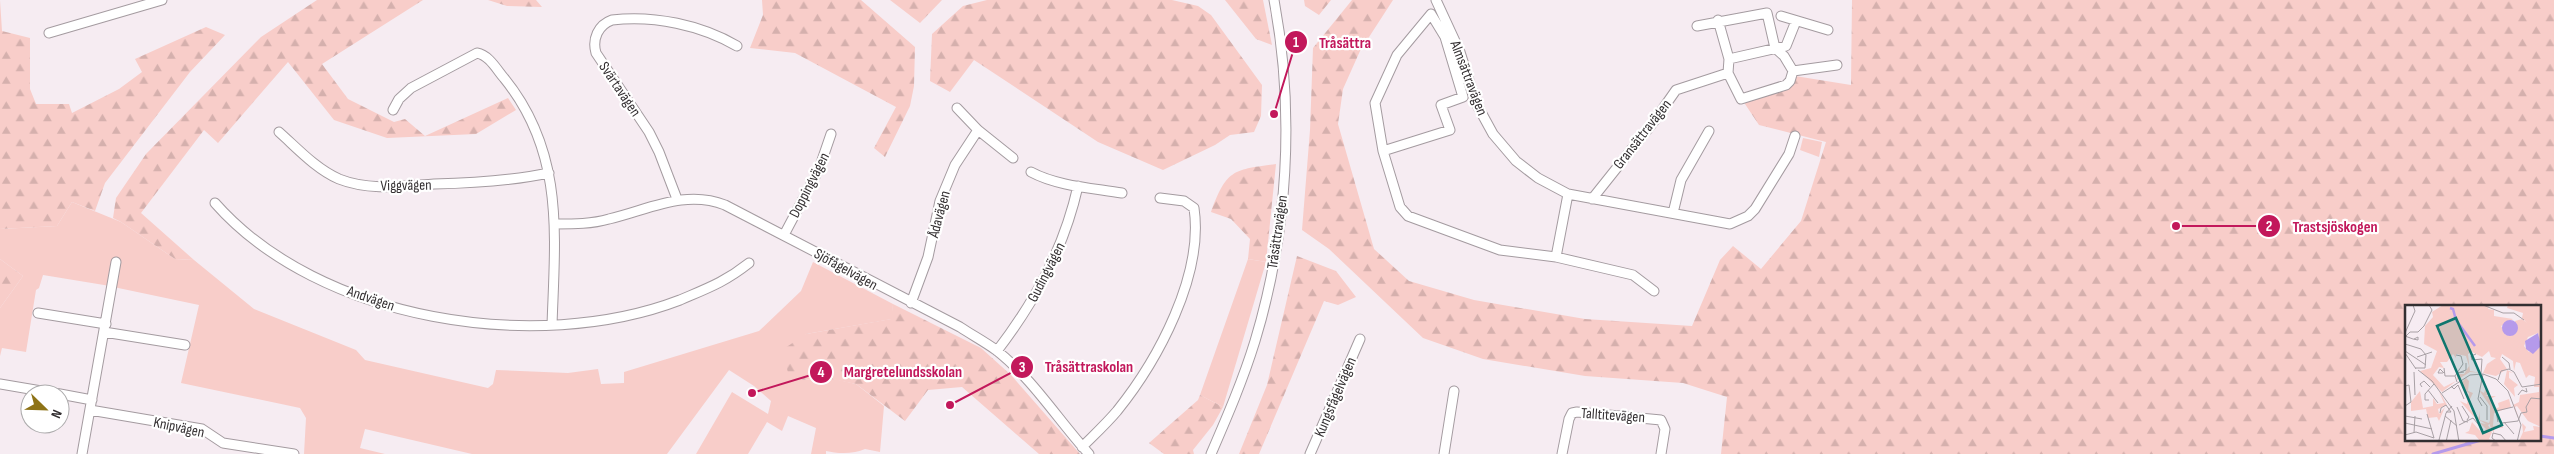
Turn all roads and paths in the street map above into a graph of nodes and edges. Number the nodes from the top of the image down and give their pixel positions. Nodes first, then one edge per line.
1 (162, 0) edge
2 (1274, 0) edge
3 (1436, 0) edge
4 (1781, 16) dead end
5 (1718, 20) junction
6 (1796, 21) junction
7 (1696, 26) dead end
8 (1828, 30) dead end
9 (49, 33) dead end
10 (737, 46) dead end
11 (1775, 48) junction
12 (1729, 59) junction
13 (1837, 65) dead end
14 (1793, 71) junction
15 (1728, 73) junction
16 (957, 108) dead end
17 (393, 110) dead end
18 (978, 130) junction
19 (1709, 131) dead end
20 (279, 132) dead end
21 (831, 134) dead end
22 (1795, 136) dead end
23 (1384, 151) junction
24 (1013, 158) dead end
25 (1031, 172) dead end
26 (549, 173) junction
27 (1078, 186) junction
28 (1122, 192) dead end
29 (1568, 194) junction
30 (1160, 198) dead end
31 (1592, 198) junction
32 (677, 200) junction
33 (215, 203) dead end
34 (1673, 212) junction
35 (556, 224) junction
36 (784, 235) junction
37 (1556, 257) junction
38 (116, 262) dead end
39 (749, 263) dead end
40 (1654, 291) dead end
41 (911, 303) junction
42 (38, 313) dead end
43 (552, 325) junction
44 (105, 328) junction
45 (1360, 340) dead end
46 (185, 345) dead end
47 (997, 351) junction
48 (0, 384) edge
49 (20, 387) edge
50 (1454, 391) dead end
51 (70, 396) edge
52 (92, 400) junction
53 (90, 410) junction
54 (1082, 447) junction
55 (82, 454) edge
56 (294, 454) edge
57 (1089, 454) edge
58 (1211, 454) edge
59 (1310, 454) edge
60 (1444, 454) edge
61 (1562, 454) edge
62 (1661, 454) edge

1 - 9 street
2 - 58 street, Tråsättravägen
3 - 29 street, Almsättravägen
4 - 6 street
5 - 7 street
5 - 11 street
5 - 12 street
6 - 8 street
6 - 11 street
10 - 32 street, Svärtavägen
11 - 12 street
11 - 14 street
12 - 15 street
13 - 14 street
14 - 15 street
15 - 31 street, Gransättravägen
16 - 18 street
17 - 26 street
18 - 24 street
18 - 41 street, Ådavägen
19 - 34 street
20 - 26 street, Viggvägen
21 - 36 street, Doppingvägen
22 - 34 street, Almsättravägen
23 - 23 street
23 - 37 street
25 - 27 street
26 - 35 street
27 - 28 street
27 - 47 street, Gudingvägen
29 - 31 street, Almsättravägen
29 - 37 street
30 - 54 street
31 - 34 street, Almsättravägen
32 - 35 street, Sjöfågelvägen
32 - 36 street, Sjöfågelvägen
33 - 43 street, Andvägen
35 - 43 street
36 - 41 street, Sjöfågelvägen
37 - 40 street
38 - 44 street
39 - 43 street, Andvägen
41 - 47 street, Sjöfågelvägen
42 - 44 street
44 - 46 street
44 - 52 street
45 - 59 street, Kungsfågelvägen
47 - 54 street, Sjöfågelvägen
48 - 49 street
50 - 60 street
51 - 52 street
52 - 53 street
53 - 55 street
53 - 56 street, Knipvägen
54 - 57 street, Sjöfågelvägen
61 - 62 street, Talltitevägen

